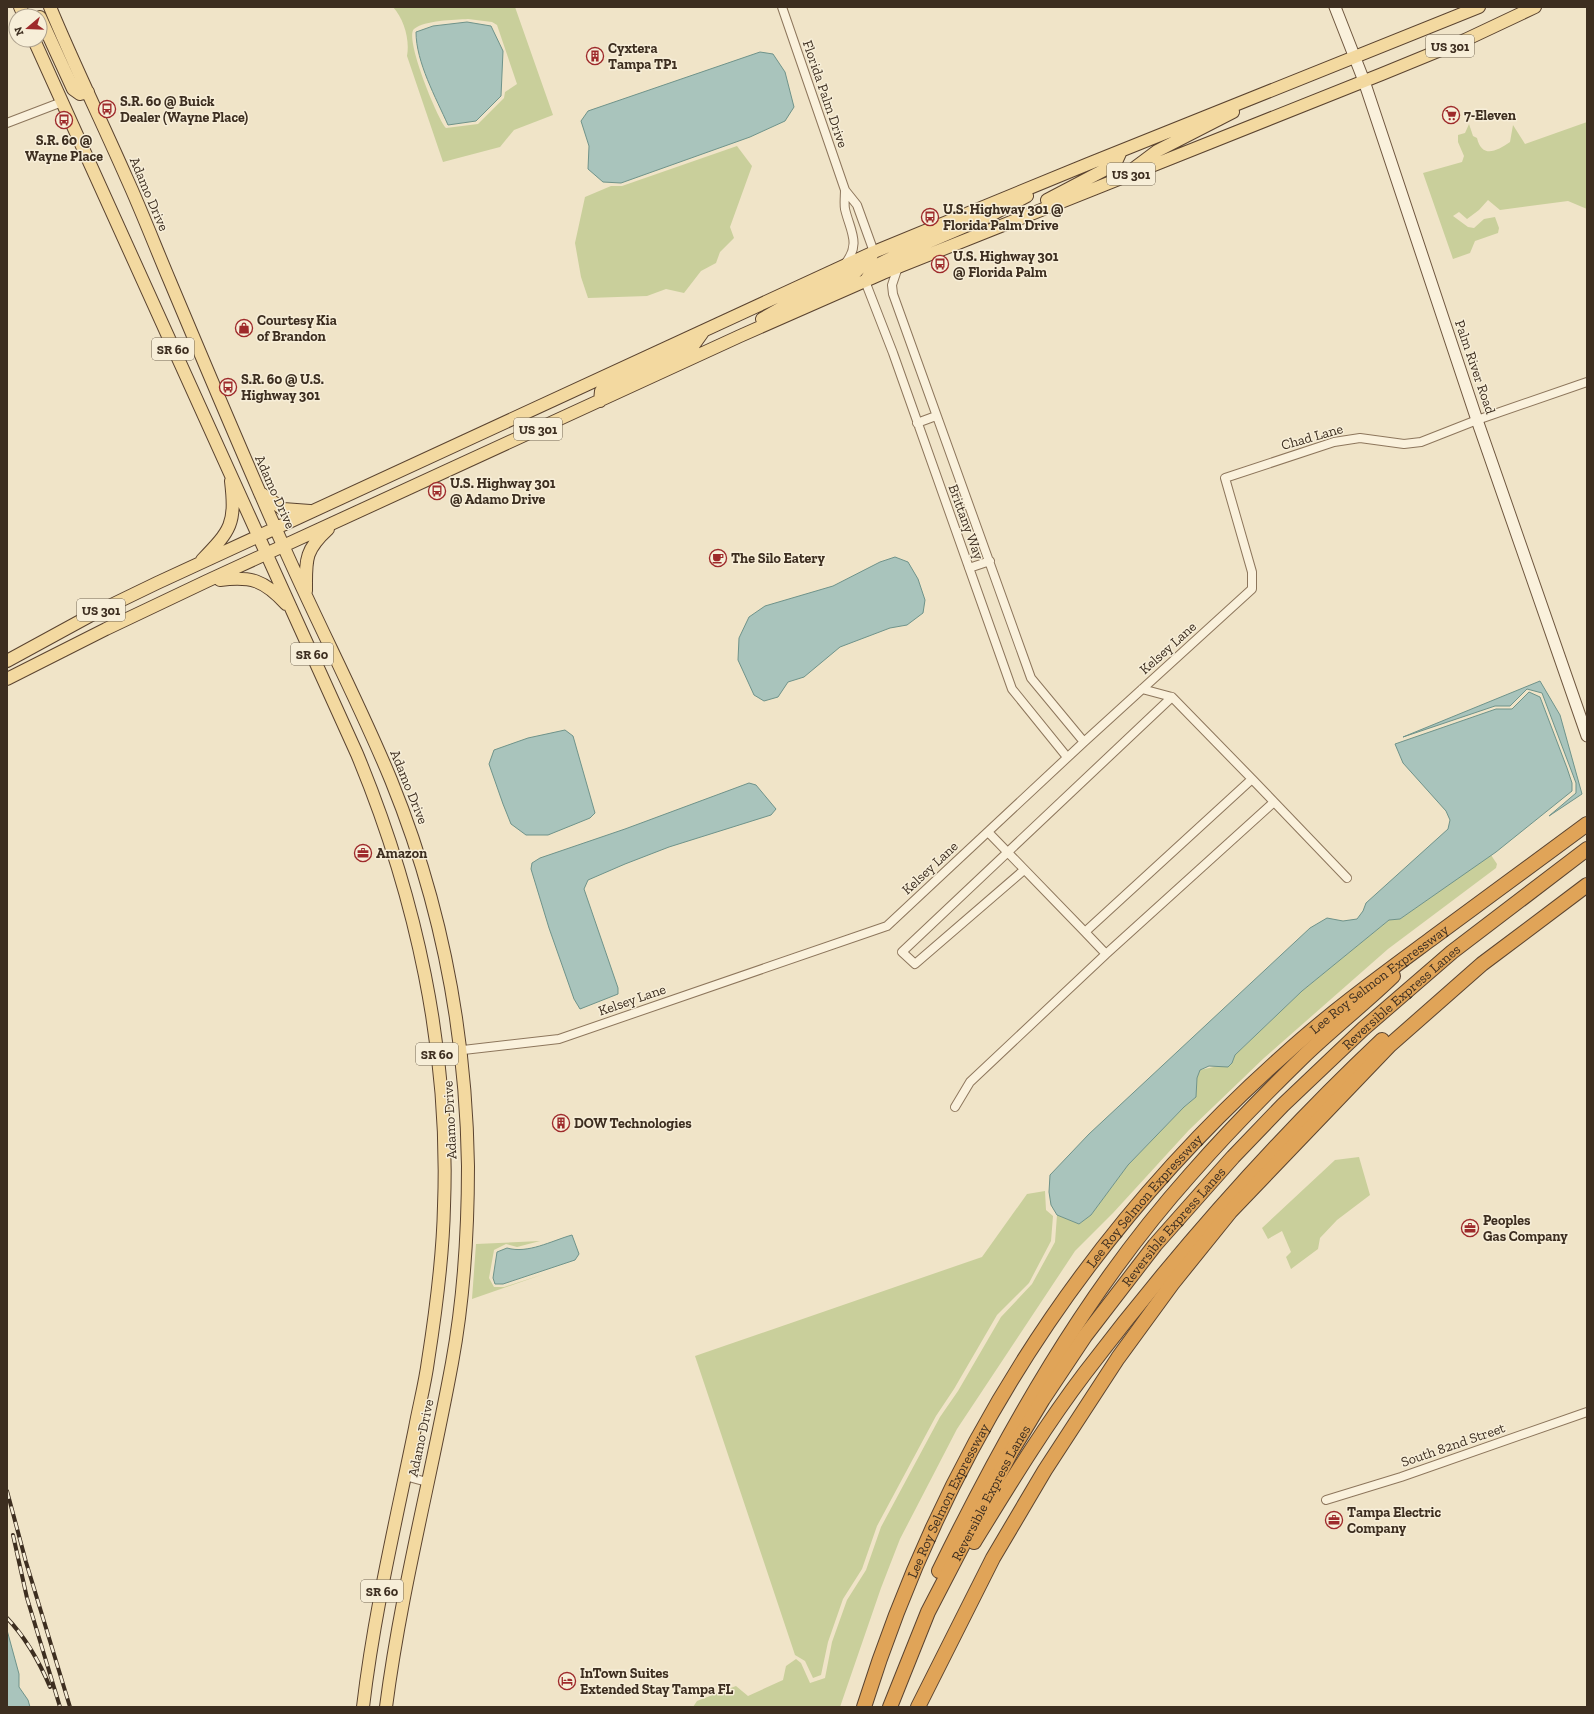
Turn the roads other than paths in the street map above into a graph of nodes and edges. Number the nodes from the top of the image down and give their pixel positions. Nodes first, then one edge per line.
1 (50, 7) edge
2 (782, 7) edge
3 (1335, 7) edge
4 (1480, 7) edge
5 (1535, 7) edge
6 (48, 34) edge
7 (38, 48) edge
8 (1355, 58) junction
9 (1364, 81) junction
10 (88, 92) junction
11 (1255, 97) junction
12 (62, 102) junction
13 (7, 123) edge
14 (1121, 151) junction
15 (1129, 174) junction
16 (1046, 182) junction
17 (845, 190) junction
18 (990, 230) junction
19 (874, 252) junction
20 (843, 266) junction
21 (898, 267) junction
22 (865, 281) junction
23 (704, 331) junction
24 (740, 336) junction
25 (1587, 382) edge
26 (600, 401) junction
27 (936, 416) junction
28 (1477, 420) junction
29 (917, 423) junction
30 (230, 472) junction
31 (1225, 478) joint
32 (259, 491) junction
33 (317, 510) junction
34 (336, 522) junction
35 (275, 529) junction
36 (260, 537) junction
37 (283, 547) junction
38 (267, 554) junction
39 (990, 561) junction
40 (198, 565) junction
41 (969, 568) junction
42 (206, 581) junction
43 (306, 594) junction
44 (293, 612) junction
45 (7, 661) edge
46 (7, 679) edge
47 (1142, 689) junction
48 (1172, 697) junction
49 (1587, 736) edge
50 (1084, 742) junction
51 (1067, 758) junction
52 (1252, 779) junction
53 (1274, 802) junction
54 (1586, 825) edge
55 (988, 832) junction
56 (1587, 849) edge
57 (1008, 853) junction
58 (1024, 870) junction
59 (1347, 878) dead end
60 (1587, 885) edge
61 (1084, 932) junction
62 (1106, 954) junction
63 (1409, 955) junction
64 (1482, 964) junction
65 (460, 1051) junction
66 (437, 1053) junction
67 (955, 1107) dead end
68 (1587, 1412) edge
69 (405, 1476) junction
70 (427, 1482) junction
71 (1326, 1500) dead end
72 (928, 1612) junction
73 (913, 1649) junction
74 (363, 1707) edge
75 (386, 1707) edge
76 (864, 1707) edge
77 (890, 1707) edge
78 (918, 1707) edge

1 - 10 main road, Adamo Drive / SR 60
2 - 17 street, Florida Palm Drive
3 - 8 street, Palm River Road
4 - 8 main road, US 301
5 - 9 main road, US 301
6 - 10 main road
7 - 12 main road, Adamo Drive / SR 60
8 - 9 street, Palm River Road
8 - 11 main road, US 301
9 - 15 main road, US 301
9 - 28 street, Palm River Road
10 - 32 main road, Adamo Drive / SR 60
11 - 14 main road, US 301
11 - 15 main road
12 - 13 street
12 - 30 main road, Adamo Drive / SR 60
14 - 16 main road, US 301
14 - 18 main road
15 - 18 main road, US 301
16 - 19 main road, US 301
16 - 22 main road
17 - 19 street, Florida Palm Drive
17 - 20 street, Florida Palm Drive
18 - 21 main road, US 301
19 - 20 main road, US 301
19 - 24 main road
20 - 23 main road, US 301
21 - 22 main road, US 301
21 - 27 street, Brittany Way
22 - 24 main road, US 301
22 - 29 street, Brittany Way
23 - 26 main road
23 - 33 main road, US 301
24 - 26 main road, US 301
25 - 28 street, Chad Lane
26 - 34 main road, US 301
27 - 29 street
27 - 39 street, Brittany Way
28 - 31 street, Chad Lane
28 - 49 street, Palm River Road
29 - 41 street, Brittany Way
30 - 36 main road, Adamo Drive / SR 60
30 - 40 main road
31 - 47 street, Kelsey Lane
32 - 33 main road
32 - 35 main road, Adamo Drive / SR 60
33 - 35 main road, US 301
34 - 37 main road, US 301
34 - 43 main road
35 - 36 main road, US 301
35 - 37 main road, Adamo Drive
36 - 38 main road, Adamo Drive / SR 60
36 - 40 main road, US 301
37 - 38 main road, US 301
37 - 43 main road, Adamo Drive / SR 60
38 - 42 main road, US 301
38 - 44 main road, Adamo Drive / SR 60
39 - 41 street
39 - 50 street, Brittany Way
40 - 45 main road, US 301
41 - 51 street, Brittany Way
42 - 44 main road
42 - 46 main road, US 301
43 - 65 main road, Adamo Drive / SR 60
44 - 66 main road, Adamo Drive / SR 60
47 - 48 street
47 - 50 street, Kelsey Lane
48 - 52 street
48 - 57 street
50 - 51 street, Kelsey Lane
51 - 55 street, Kelsey Lane
52 - 53 street
52 - 61 street
53 - 59 street
53 - 62 street
54 - 63 highway, Lee Roy Selmon Expressway
55 - 57 street
55 - 65 street, Kelsey Lane
56 - 72 highway, Reversible Express Lanes
57 - 58 street
57 - 58 street
58 - 61 street
60 - 64 highway
61 - 62 street
62 - 67 street
63 - 73 highway
63 - 76 highway, Lee Roy Selmon Expressway
64 - 72 highway
64 - 78 highway
65 - 66 street, Kelsey Lane
65 - 70 main road, Adamo Drive / SR 60
66 - 69 main road, Adamo Drive / SR 60
68 - 71 street, South 82nd Street
69 - 70 street
69 - 74 main road, Adamo Drive / SR 60
70 - 75 main road, Adamo Drive / SR 60
72 - 73 highway, Reversible Express Lanes
73 - 77 highway, Reversible Express Lanes

